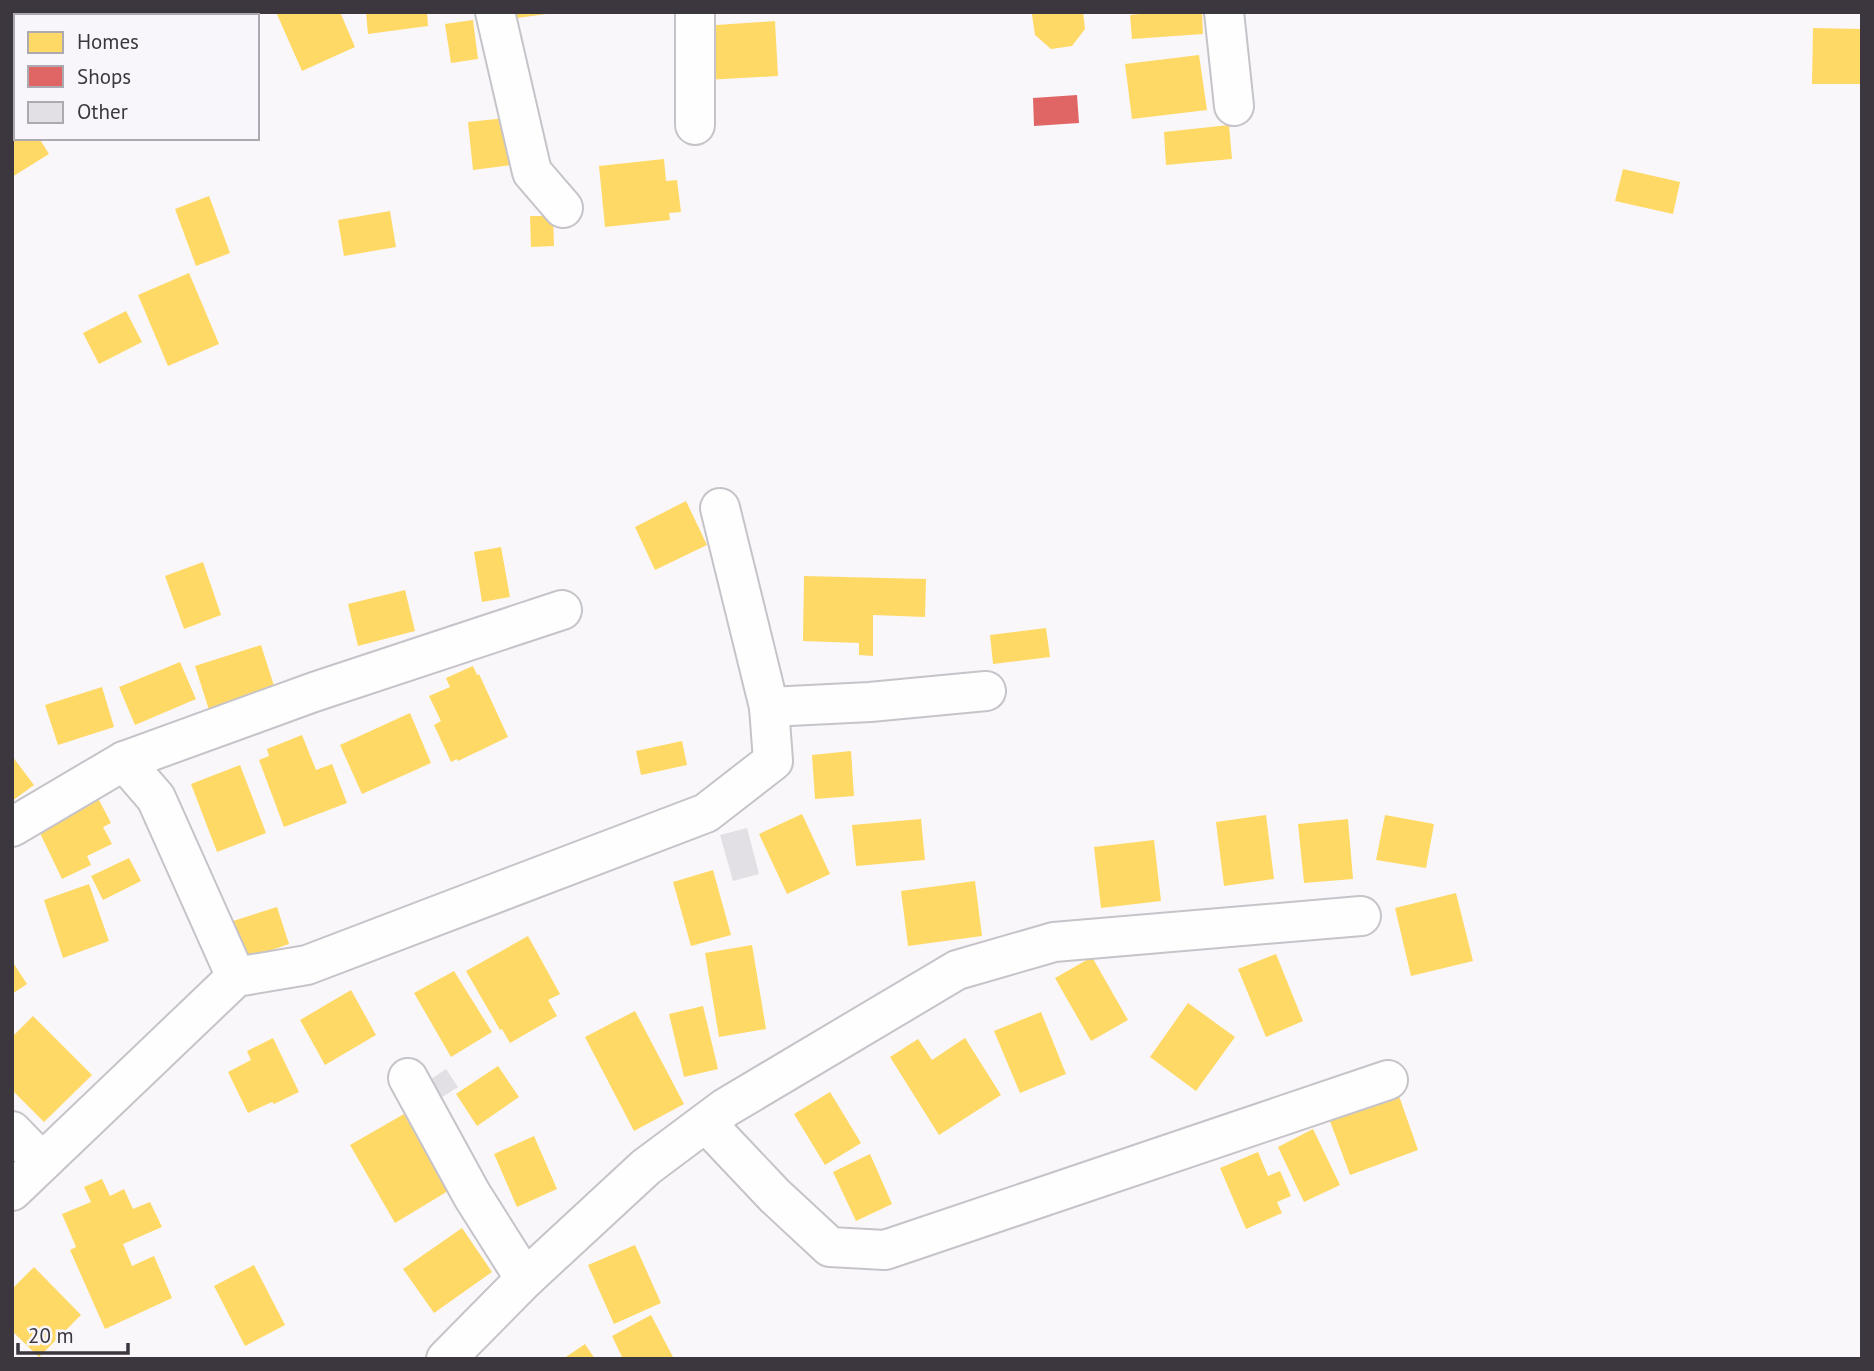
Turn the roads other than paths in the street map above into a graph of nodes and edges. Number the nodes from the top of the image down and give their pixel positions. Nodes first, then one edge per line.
1 (495, 12) edge
2 (695, 12) edge
3 (1224, 12) edge
4 (1234, 106) dead end
5 (695, 125) dead end
6 (563, 208) dead end
7 (720, 508) dead end
8 (562, 610) dead end
9 (986, 691) dead end
10 (769, 706) junction
11 (124, 761) junction
12 (12, 827) edge
13 (1361, 916) dead end
14 (236, 977) junction
15 (408, 1078) dead end
16 (1388, 1080) dead end
17 (706, 1123) junction
18 (12, 1131) edge
19 (42, 1162) junction
20 (12, 1191) edge
21 (525, 1279) junction
22 (446, 1359) edge

1 - 6 street
2 - 5 street
3 - 4 street
7 - 10 street
8 - 11 street
9 - 10 street
10 - 14 street
11 - 12 street
11 - 14 street
13 - 17 street
14 - 19 street
15 - 21 street
16 - 17 street
17 - 21 street
18 - 19 street
19 - 20 street
21 - 22 street

